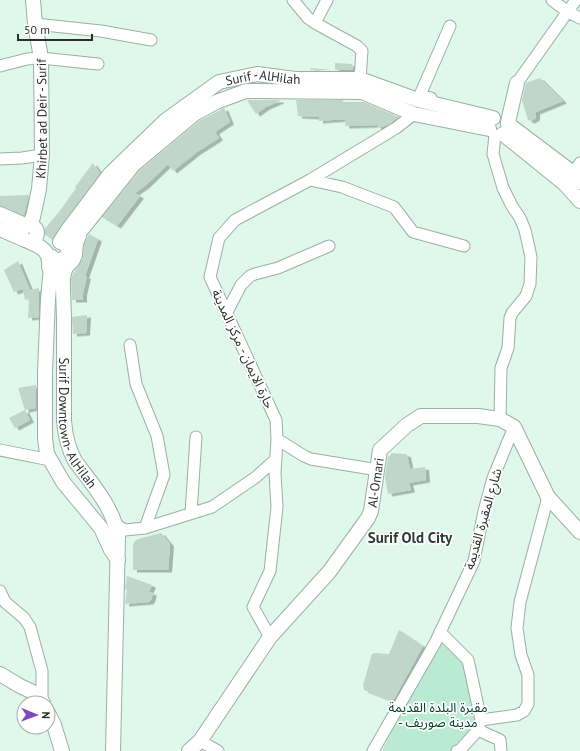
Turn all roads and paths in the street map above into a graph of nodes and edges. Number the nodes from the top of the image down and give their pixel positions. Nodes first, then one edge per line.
1 (33, 0) edge
2 (327, 0) edge
3 (552, 0) edge
4 (576, 0) edge
5 (296, 1) edge
6 (568, 12) junction
7 (580, 18) edge
8 (315, 23) junction
9 (35, 24) junction
10 (450, 26) dead end
11 (151, 40) dead end
12 (41, 58) junction
13 (98, 64) dead end
14 (0, 66) edge
15 (360, 79) junction
16 (517, 83) joint
17 (436, 104) junction
18 (414, 114) junction
19 (499, 125) junction
20 (42, 155) junction
21 (0, 159) edge
22 (574, 176) edge
23 (310, 180) junction
24 (580, 201) edge
25 (0, 214) edge
26 (0, 229) edge
27 (32, 234) junction
28 (61, 245) junction
29 (328, 246) dead end
30 (464, 246) dead end
31 (63, 278) junction
32 (48, 299) junction
33 (227, 312) junction
34 (130, 345) dead end
35 (500, 419) junction
36 (514, 427) junction
37 (196, 437) dead end
38 (277, 439) junction
39 (0, 450) edge
40 (276, 459) junction
41 (50, 460) junction
42 (378, 470) junction
43 (548, 497) junction
44 (191, 513) junction
45 (114, 521) junction
46 (145, 528) junction
47 (580, 532) edge
48 (118, 560) junction
49 (0, 591) edge
50 (440, 632) junction
51 (270, 637) junction
52 (0, 674) edge
53 (37, 695) edge
54 (43, 695) edge
55 (479, 725) junction
56 (56, 732) edge
57 (200, 741) junction
58 (62, 751) edge
59 (113, 751) edge
60 (189, 751) edge
61 (218, 751) edge
62 (373, 751) edge
63 (457, 751) edge
64 (501, 751) edge

1 - 9 main road, Khirbet ad Deir - Surif
2 - 8 street
3 - 6 street
4 - 6 street
5 - 8 street
6 - 7 street
6 - 16 street
8 - 15 street
9 - 11 street
9 - 12 main road, Khirbet ad Deir - Surif
10 - 17 street
12 - 13 street
12 - 14 street
12 - 20 main road, Khirbet ad Deir - Surif
15 - 17 main road, Surif - AlHilah
15 - 28 main road, Surif - AlHilah
16 - 19 main road
17 - 18 main road
17 - 19 main road, Surif - AlHilah
18 - 19 main road, Surif - AlHilah
18 - 23 street, حارة الايمان - مركز المدينة
18 - 28 main road, Surif - AlHilah
19 - 22 main road
19 - 35 street
20 - 21 street
20 - 27 main road, Khirbet ad Deir - Surif
22 - 24 main road
23 - 30 street
23 - 33 street, حارة الايمان - مركز المدينة
25 - 27 main road
26 - 27 main road
27 - 28 main road
27 - 28 main road
27 - 32 main road
28 - 31 main road, Surif Downtown- AlHilah
28 - 31 main road
28 - 32 main road
29 - 33 street
31 - 45 main road, Surif Downtown- AlHilah
32 - 41 main road, Surif Downtown- AlHilah
33 - 38 street, حارة الايمان - مركز المدينة
34 - 46 street
35 - 36 main road, Al-Omari
35 - 42 main road, Al-Omari
36 - 43 main road
36 - 50 street, شارع المقبرة القديمة
37 - 44 street
38 - 40 street, حارة الايمان - مركز المدينة
38 - 42 street
39 - 41 street
40 - 44 street
40 - 51 street, حارة الايمان - مركز المدينة
41 - 48 main road, Surif Downtown- AlHilah
42 - 51 main road, Al-Omari
43 - 47 main road
43 - 55 street
44 - 46 street
45 - 46 street
45 - 48 main road, Surif Downtown- AlHilah
48 - 59 main road, Surif Downtown- AlHilah
49 - 54 street
50 - 55 street
50 - 62 street, شارع المقبرة القديمة
51 - 57 main road, Al-Omari
52 - 53 main road
55 - 63 street
55 - 64 street
56 - 58 main road
57 - 60 main road, Al-Omari
57 - 61 street

